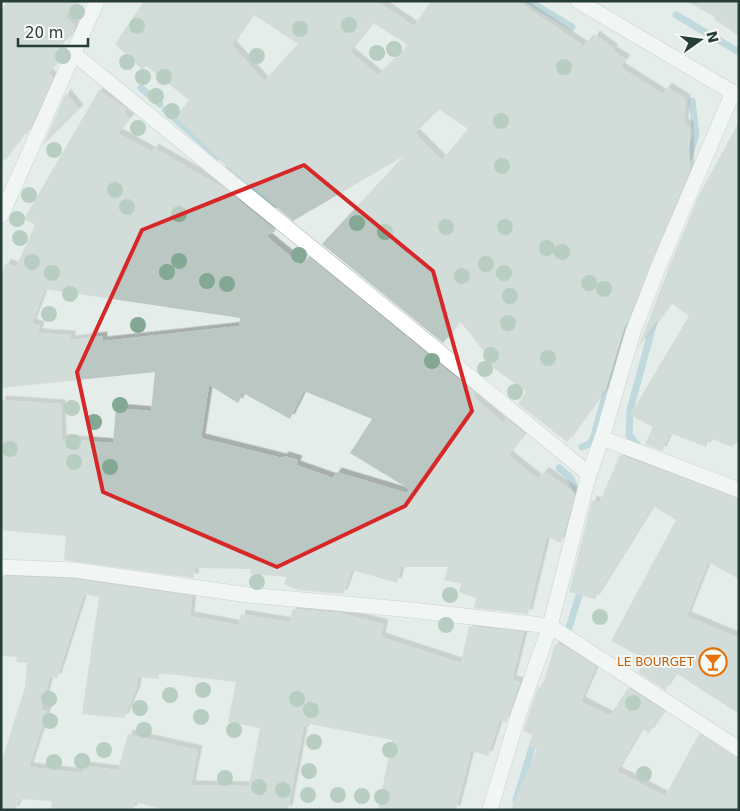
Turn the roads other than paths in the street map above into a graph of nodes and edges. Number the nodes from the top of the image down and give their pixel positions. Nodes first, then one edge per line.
1 (97, 1) edge
2 (578, 1) edge
3 (74, 54) junction
4 (736, 94) edge
5 (1, 216) edge
6 (602, 438) junction
7 (589, 474) junction
8 (739, 490) edge
9 (1, 567) edge
10 (550, 626) junction
11 (739, 749) edge
12 (490, 810) edge

1 - 3 street
2 - 4 street
3 - 5 street
3 - 7 street
4 - 6 street
6 - 7 street
6 - 8 street
7 - 10 street
9 - 10 street
10 - 11 street
10 - 12 street

